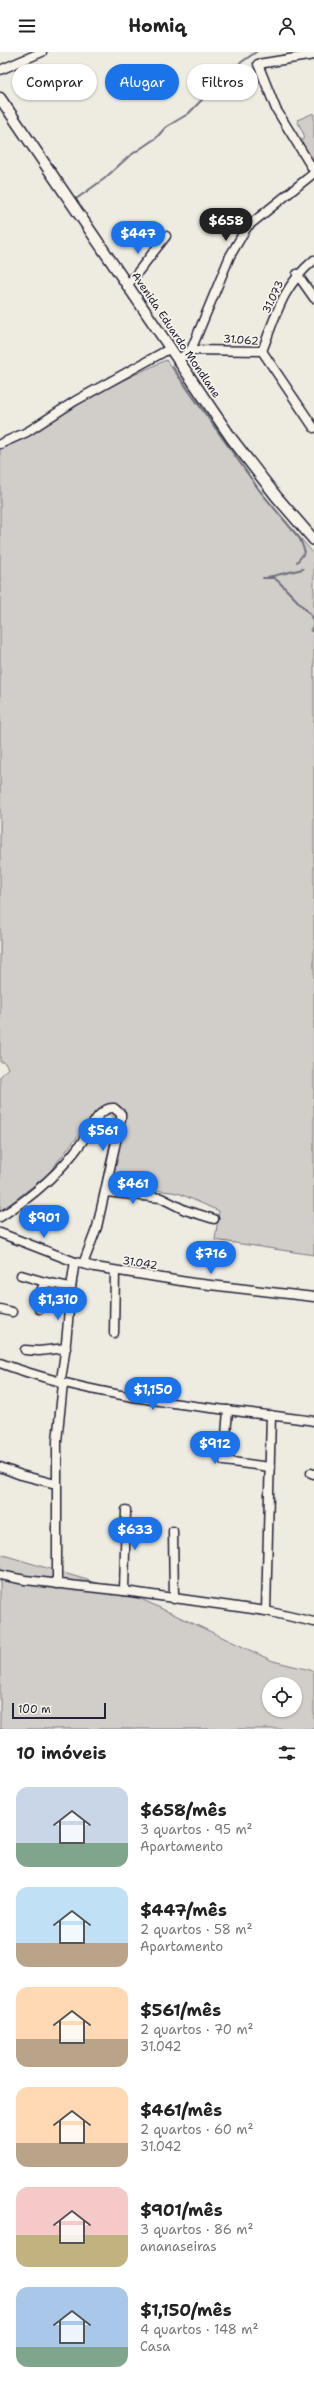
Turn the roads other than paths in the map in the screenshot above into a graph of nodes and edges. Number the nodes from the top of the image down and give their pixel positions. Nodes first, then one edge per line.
1 (42, 52) edge
2 (314, 55) edge
3 (0, 70) edge
4 (0, 98) edge
5 (314, 172) edge
6 (166, 236) dead end
7 (314, 260) edge
8 (297, 274) junction
9 (127, 286) junction
10 (314, 298) edge
11 (169, 349) junction
12 (191, 350) junction
13 (262, 351) junction
14 (178, 360) junction
15 (314, 428) edge
16 (0, 444) edge
17 (314, 540) edge
18 (106, 1192) junction
19 (0, 1217) edge
20 (214, 1220) dead end
21 (0, 1233) edge
22 (79, 1263) junction
23 (115, 1271) junction
24 (21, 1275) dead end
25 (45, 1282) junction
26 (70, 1287) junction
27 (314, 1297) edge
28 (0, 1309) edge
29 (38, 1309) dead end
30 (12, 1312) dead end
31 (114, 1334) dead end
32 (66, 1348) junction
33 (25, 1350) dead end
34 (0, 1363) edge
35 (62, 1383) junction
36 (228, 1410) junction
37 (271, 1415) junction
38 (314, 1421) edge
39 (0, 1467) edge
40 (270, 1467) junction
41 (56, 1484) junction
42 (126, 1510) dead end
43 (173, 1531) dead end
44 (0, 1575) edge
45 (57, 1584) junction
46 (124, 1591) junction
47 (174, 1599) junction
48 (266, 1611) junction
49 (314, 1622) edge

1 - 3 street
2 - 5 street
4 - 9 main road, Avenida Eduardo Mondlane
5 - 12 street
6 - 9 street
7 - 8 street, 31.073
8 - 10 street
8 - 13 street, 31.073
9 - 11 main road, Avenida Eduardo Mondlane
11 - 14 main road, Avenida Eduardo Mondlane
11 - 16 street
12 - 13 street, 31.062
12 - 14 street
13 - 15 street, 31.062
14 - 17 main road, Avenida Eduardo Mondlane
18 - 19 street
18 - 20 street
18 - 22 street
21 - 22 street, 31.042
22 - 23 street, 31.042
22 - 26 street
23 - 27 street, 31.042
23 - 31 street
24 - 25 street
25 - 26 street
25 - 29 street
26 - 32 street
28 - 30 street
32 - 33 street
32 - 35 street
34 - 35 street
35 - 36 street
35 - 41 street
36 - 37 street
36 - 40 street
37 - 38 street
37 - 40 street
39 - 41 street
40 - 48 street
41 - 45 street
42 - 46 street
43 - 47 street
44 - 45 street
45 - 46 street
46 - 47 street
47 - 48 street
48 - 49 street

